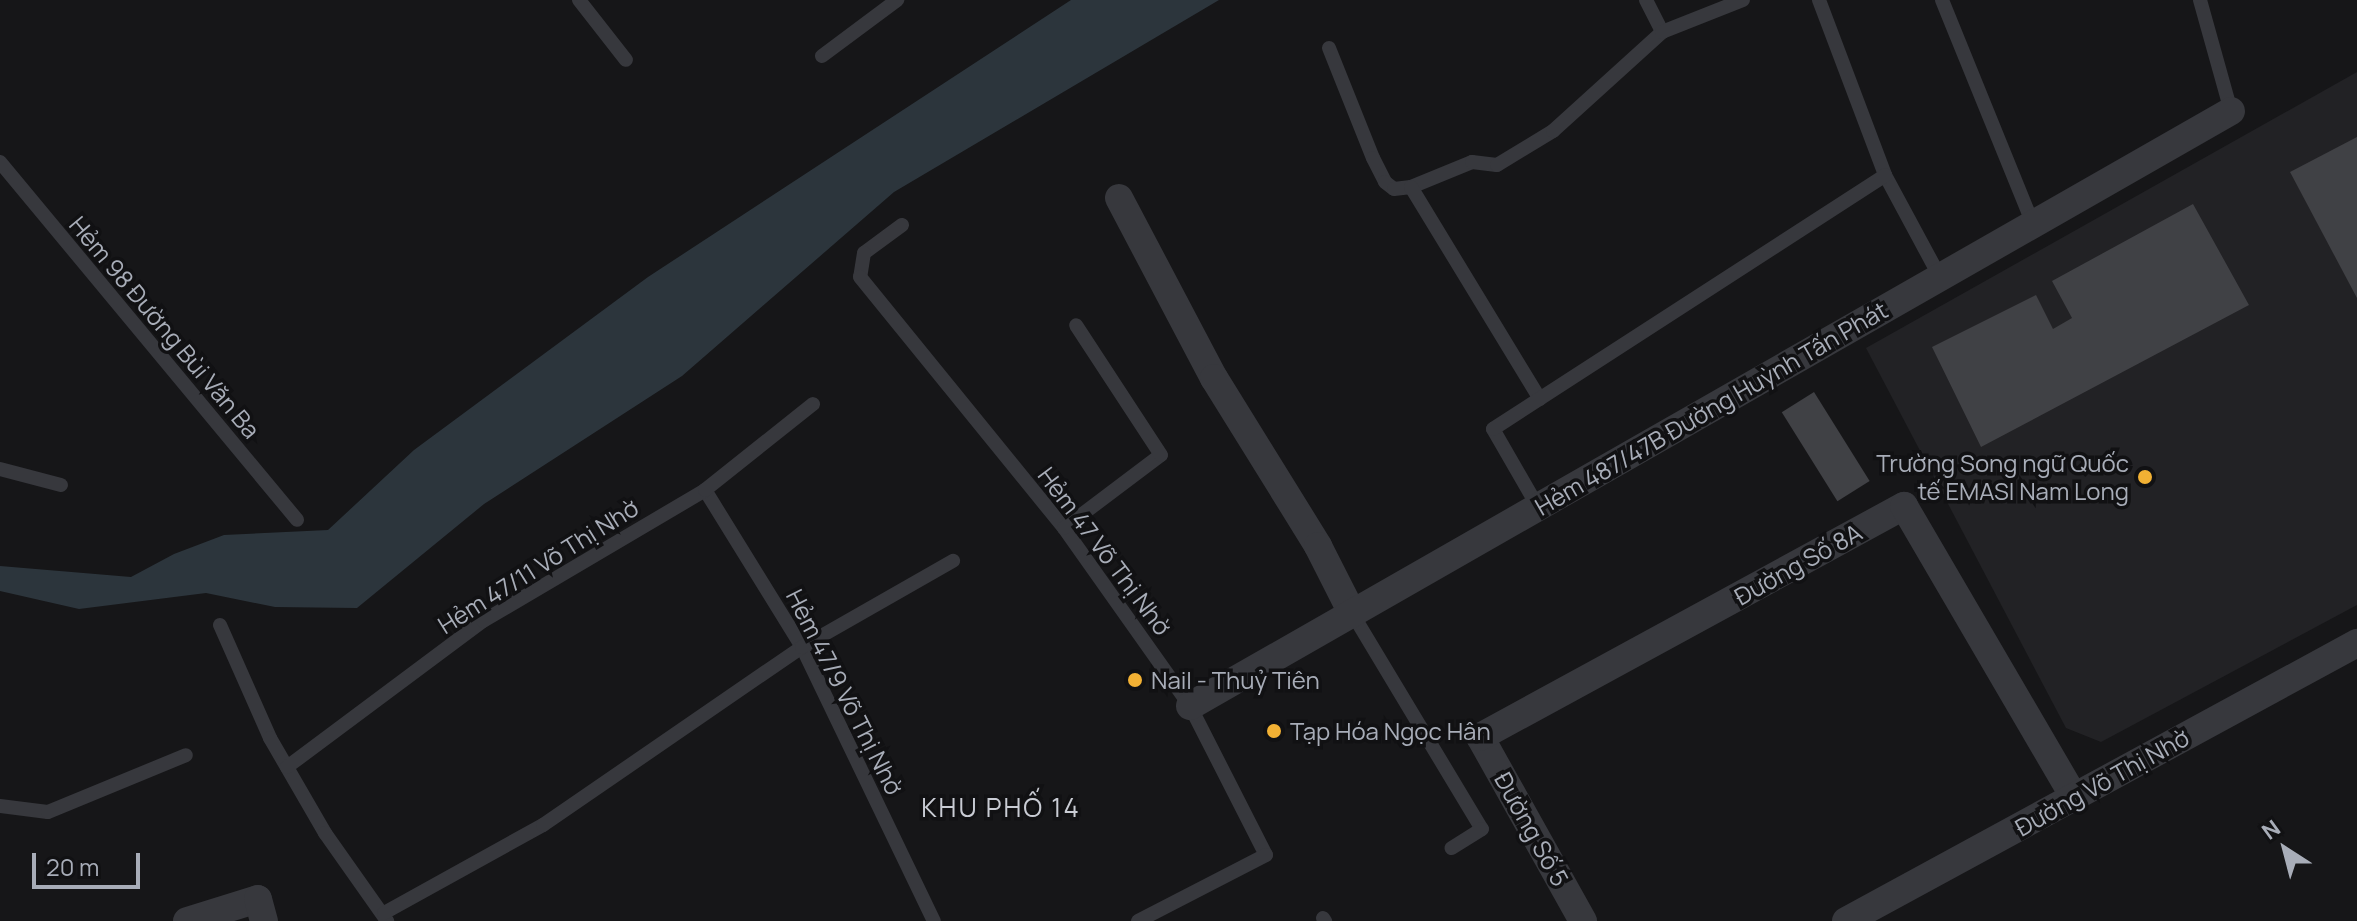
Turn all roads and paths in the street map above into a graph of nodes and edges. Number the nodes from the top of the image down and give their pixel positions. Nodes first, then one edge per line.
1 (579, 0) edge
2 (897, 0) edge
3 (1646, 0) edge
4 (1743, 0) edge
5 (1819, 0) edge
6 (1942, 0) edge
7 (2200, 0) edge
8 (1662, 32) junction
9 (1329, 48) dead end
10 (822, 56) dead end
11 (626, 60) dead end
12 (2231, 111) joint
13 (0, 162) edge
14 (1885, 175) junction
15 (1411, 187) junction
16 (1119, 198) dead end
17 (2033, 224) junction
18 (902, 225) dead end
19 (1940, 277) junction
20 (1076, 325) dead end
21 (1540, 399) junction
22 (813, 404) dead end
23 (0, 469) edge
24 (61, 485) dead end
25 (705, 490) junction
26 (1538, 507) junction
27 (297, 520) dead end
28 (1064, 528) junction
29 (953, 561) dead end
30 (1352, 613) junction
31 (220, 625) dead end
32 (2357, 643) edge
33 (802, 647) junction
34 (1190, 706) junction
35 (1480, 737) joint
36 (186, 755) dead end
37 (287, 767) junction
38 (2074, 797) junction
39 (0, 806) edge
40 (1452, 848) dead end
41 (386, 917) edge
42 (187, 921) edge
43 (264, 921) edge
44 (934, 921) edge
45 (1138, 921) edge
46 (1583, 921) edge
47 (1846, 921) edge

1 - 11 lane
2 - 10 lane
3 - 8 lane
4 - 8 lane
5 - 14 lane
6 - 17 lane
7 - 12 lane
8 - 15 lane
9 - 15 lane
12 - 17 street, Hẻm 487/47B Đường Huỳnh Tấn Phát
13 - 27 lane, Hẻm 98 Đường Bùi Văn Ba
14 - 19 lane
14 - 21 lane
15 - 21 lane
16 - 30 street
17 - 19 street, Hẻm 487/47B Đường Huỳnh Tấn Phát
18 - 28 lane, Hẻm 47 Võ Thị Nhờ
19 - 26 street, Hẻm 487/47B Đường Huỳnh Tấn Phát
20 - 28 lane
21 - 26 lane
22 - 25 lane, Hẻm 47/11 Võ Thị Nhờ
23 - 24 lane
25 - 33 lane, Hẻm 47/9 Võ Thị Nhờ
25 - 37 lane, Hẻm 47/11 Võ Thị Nhờ
26 - 30 street, Hẻm 487/47B Đường Huỳnh Tấn Phát
28 - 34 lane, Hẻm 47 Võ Thị Nhờ
29 - 33 lane
30 - 34 street, Hẻm 487/47B Đường Huỳnh Tấn Phát
30 - 40 lane
31 - 37 lane
32 - 38 street, Đường Võ Thị Nhờ
33 - 41 lane
33 - 44 lane, Hẻm 47/9 Võ Thị Nhờ
34 - 45 lane, Hẻm 47 Võ Thị Nhờ
35 - 38 street, Đường Số 8A
35 - 46 street, Đường Số 5
36 - 39 lane
37 - 41 lane
38 - 47 street, Đường Võ Thị Nhờ
42 - 43 street

